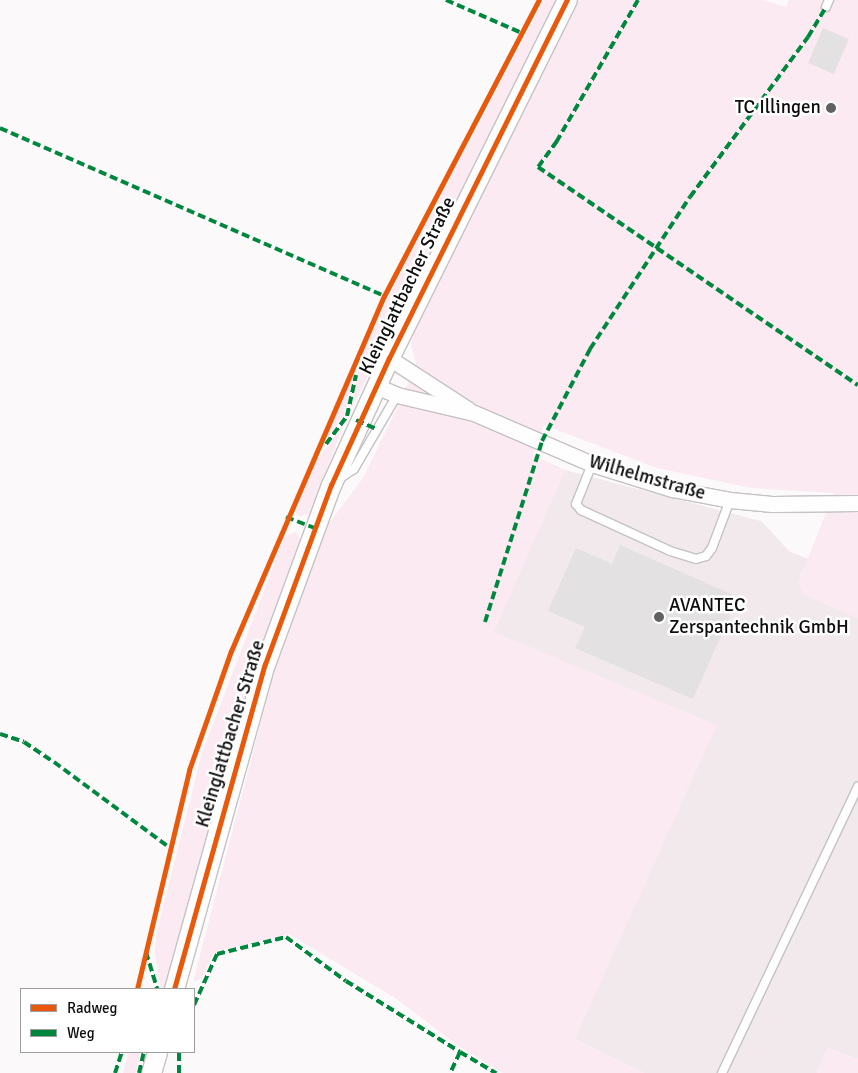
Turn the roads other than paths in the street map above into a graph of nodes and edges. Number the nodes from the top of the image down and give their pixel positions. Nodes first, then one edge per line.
1 (568, 0) edge
2 (389, 358) junction
3 (376, 386) junction
4 (397, 395) junction
5 (474, 413) junction
6 (592, 464) junction
7 (331, 485) junction
8 (730, 500) junction
9 (858, 503) edge
10 (858, 787) edge
11 (174, 988) edge
12 (157, 1053) edge
13 (152, 1073) edge
14 (722, 1073) edge

1 - 2 street, Kleinglattbacher Straße
2 - 3 street, Kleinglattbacher Straße
2 - 5 street, Wilhelmstraße
3 - 4 street, Wilhelmstraße
3 - 7 street, Kleinglattbacher Straße
4 - 5 street, Wilhelmstraße
4 - 7 lane
5 - 6 street, Wilhelmstraße
6 - 8 street, Wilhelmstraße
6 - 8 lane
7 - 11 street, Kleinglattbacher Straße
8 - 9 street, Wilhelmstraße
10 - 14 lane
12 - 13 street

